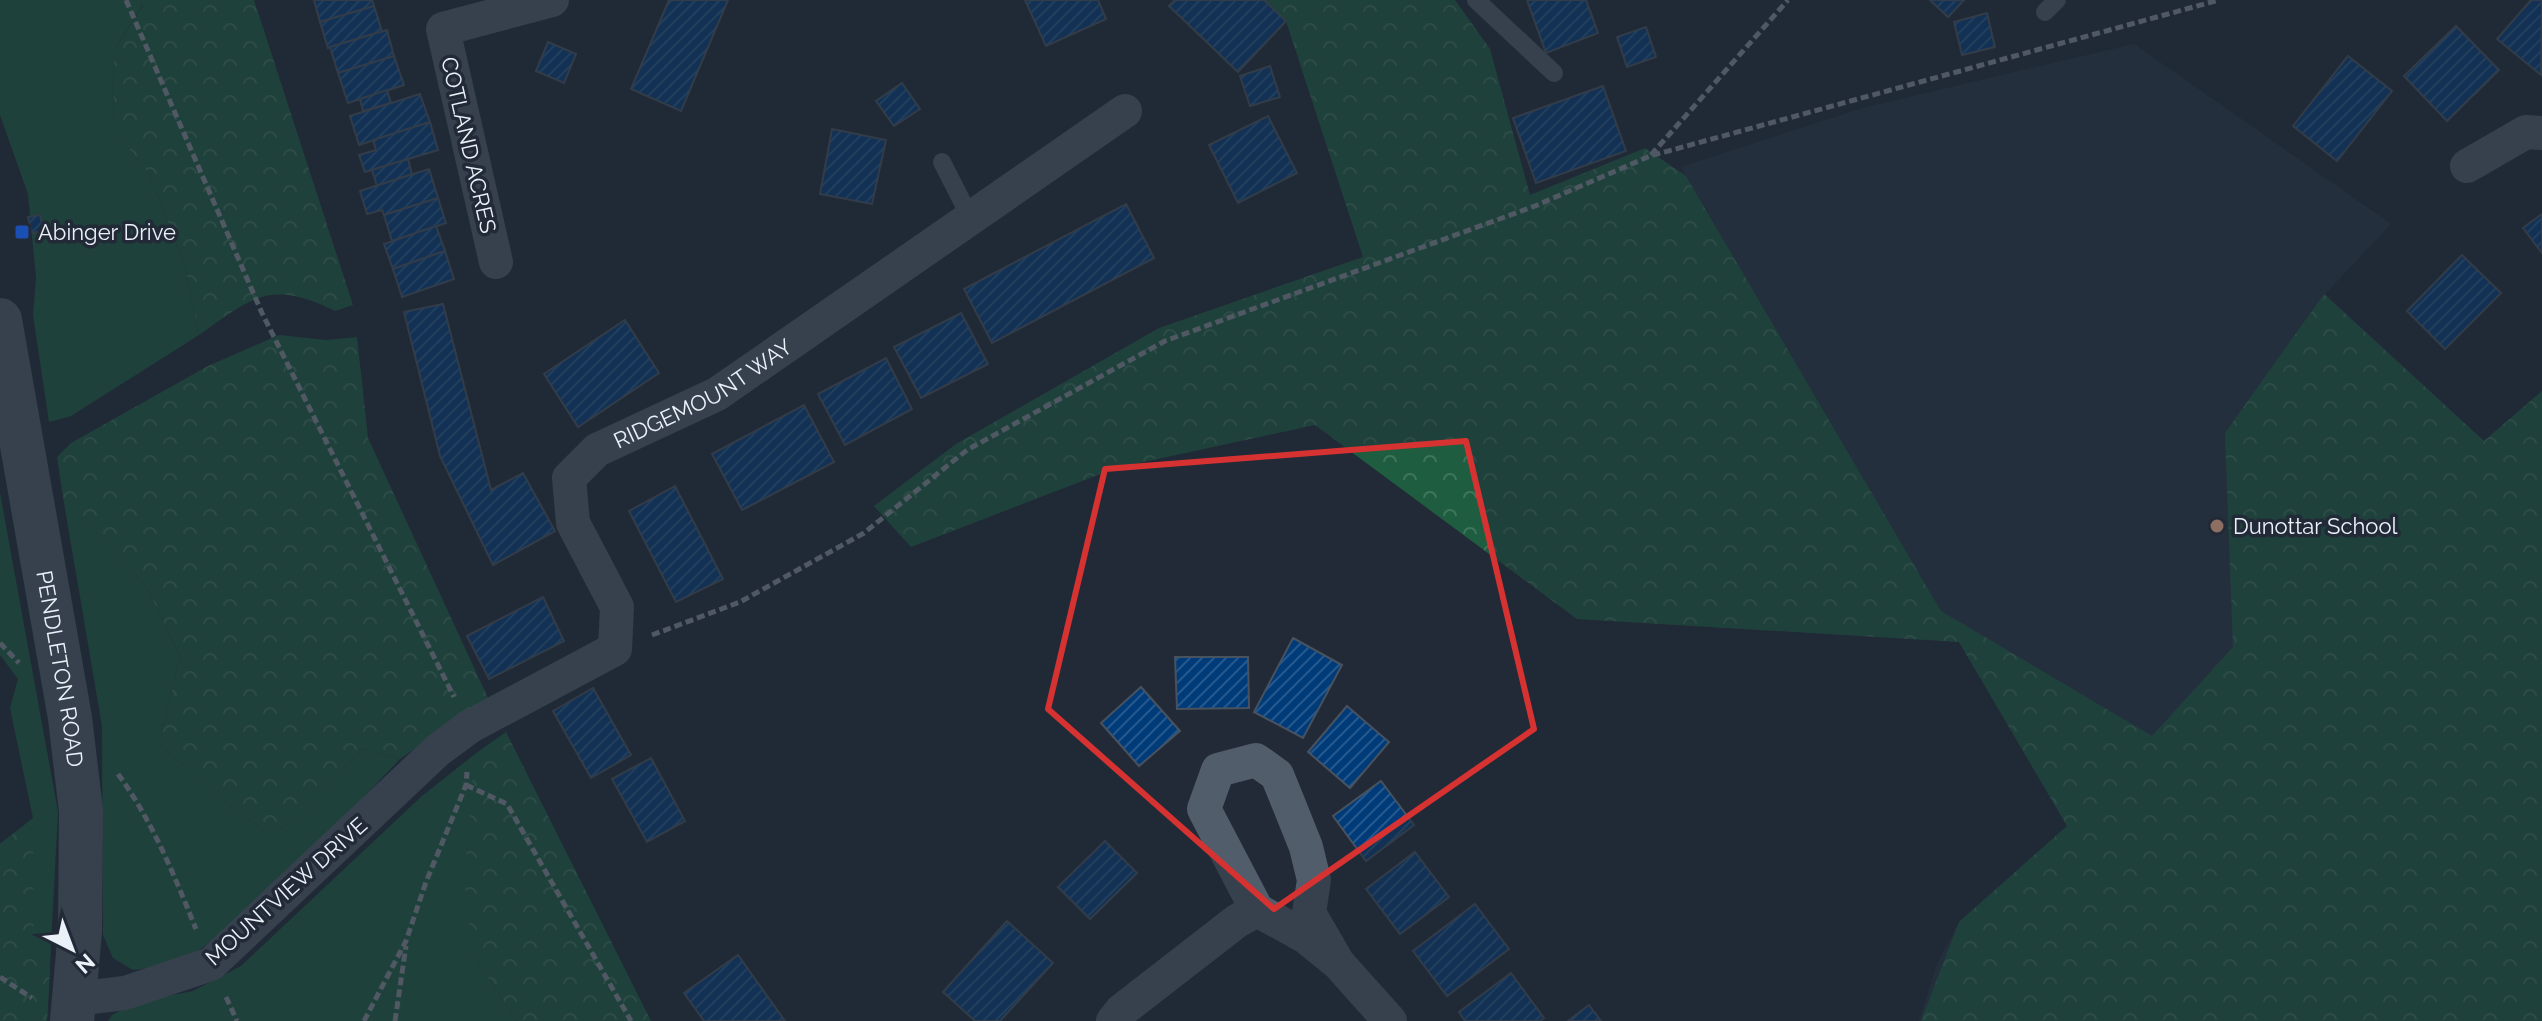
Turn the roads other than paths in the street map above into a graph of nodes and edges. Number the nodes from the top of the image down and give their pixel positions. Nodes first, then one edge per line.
1 (552, 0) edge
2 (1476, 0) edge
3 (439, 14) edge
4 (1554, 73) dead end
5 (1125, 111) dead end
6 (2542, 133) edge
7 (942, 162) dead end
8 (2467, 166) dead end
9 (971, 219) junction
10 (496, 262) dead end
11 (0, 320) edge
12 (469, 727) joint
13 (1257, 910) junction
14 (1338, 963) junction
15 (73, 1010) edge
16 (1113, 1021) edge
17 (1390, 1021) edge

1 - 3 street, COTLAND ACRES
2 - 4 lane
3 - 10 street, COTLAND ACRES
5 - 9 street, RIDGEMOUNT WAY
6 - 8 street
7 - 9 lane
9 - 12 street, RIDGEMOUNT WAY
11 - 15 street, PENDLETON ROAD
12 - 15 street, MOUNTVIEW DRIVE
13 - 14 street
13 - 14 street
13 - 16 street
14 - 17 street

